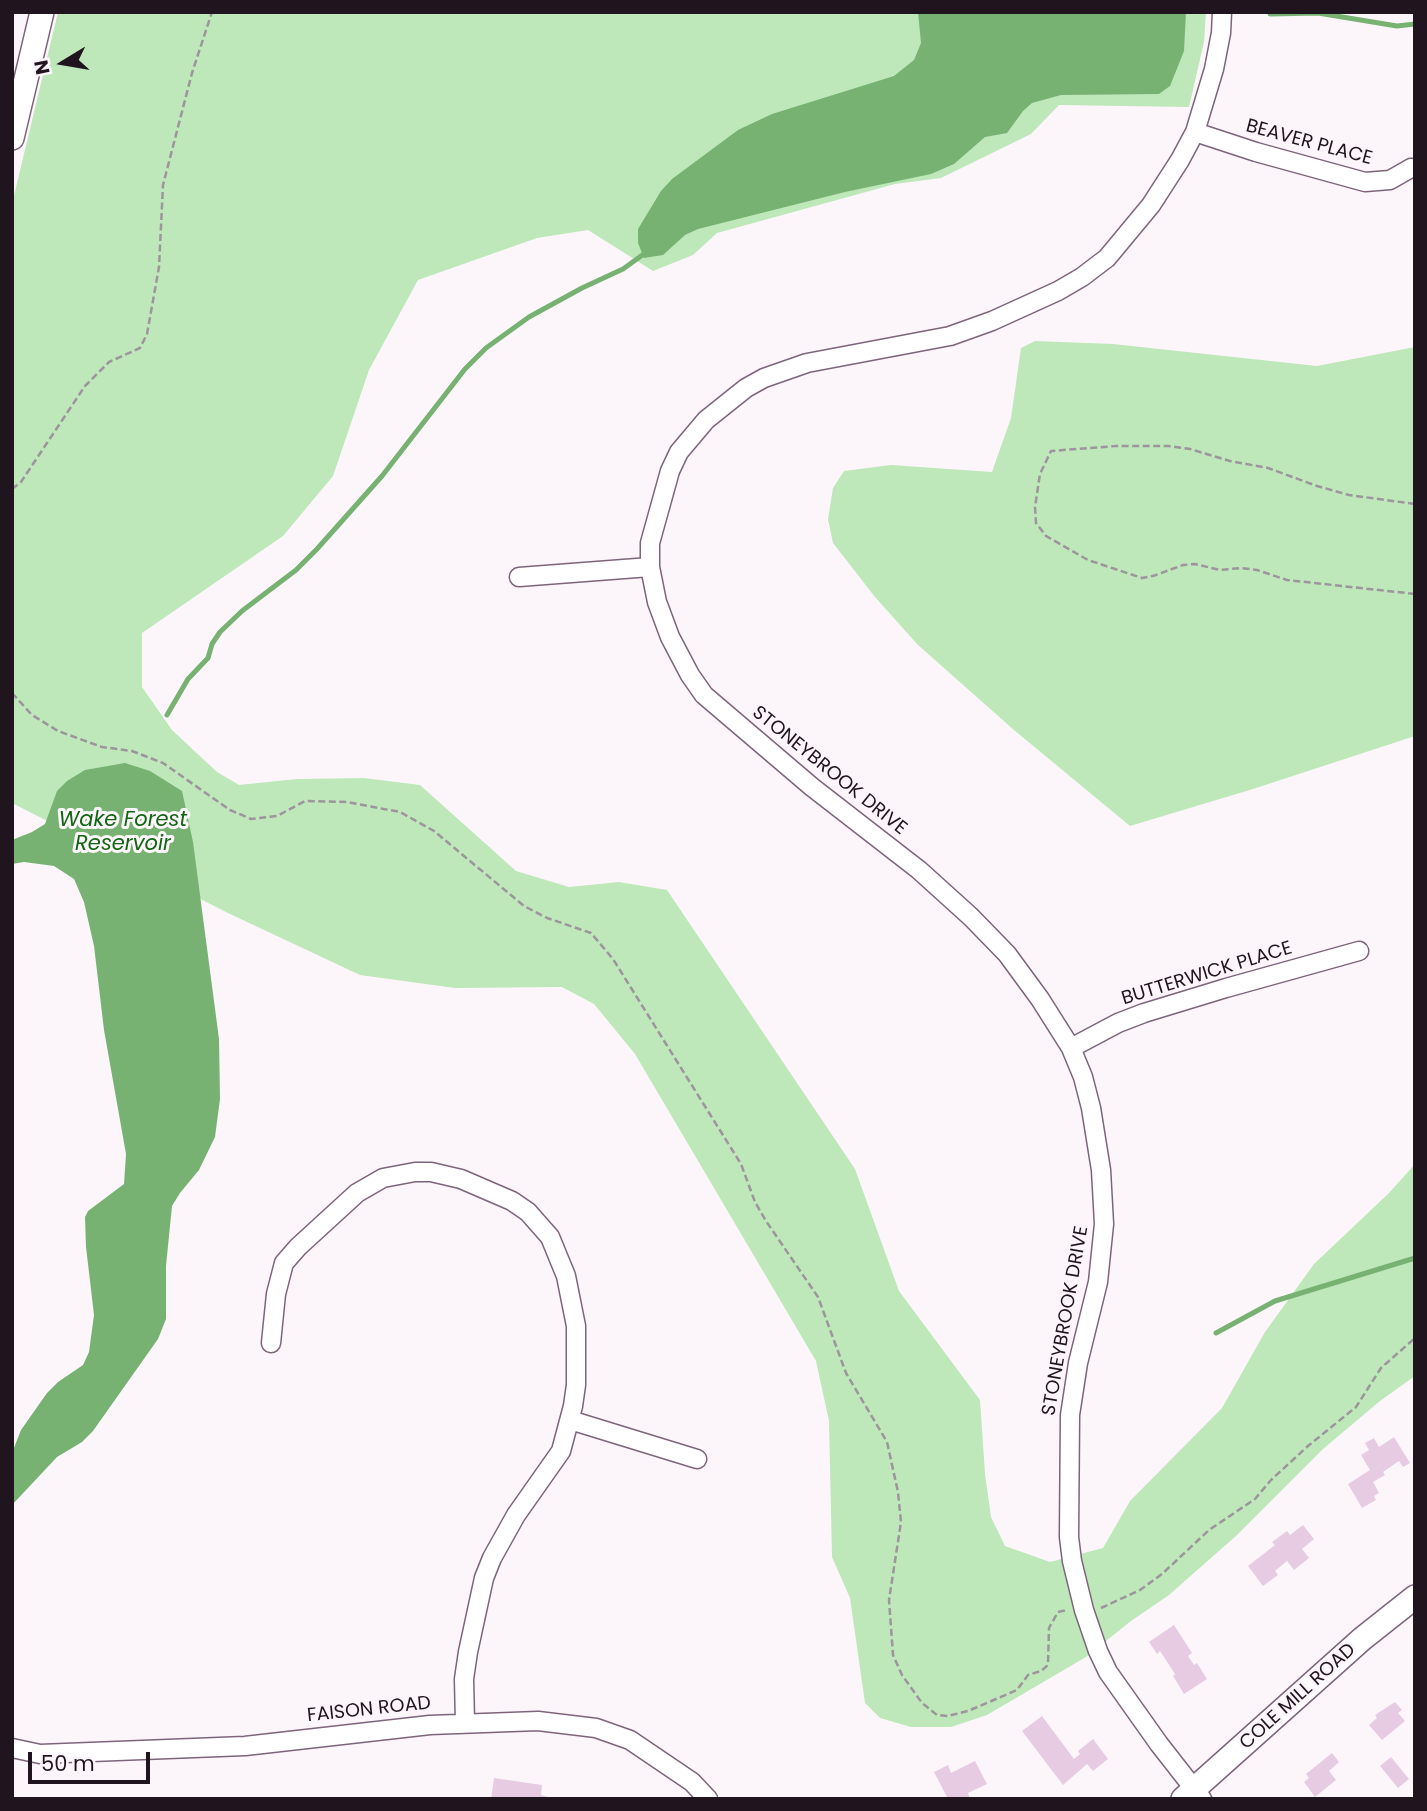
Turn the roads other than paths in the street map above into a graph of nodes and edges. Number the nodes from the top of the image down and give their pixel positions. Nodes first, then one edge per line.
1 (42, 12) edge
2 (1222, 12) edge
3 (1195, 132) junction
4 (12, 138) edge
5 (1411, 168) dead end
6 (650, 567) junction
7 (519, 577) dead end
8 (1359, 951) dead end
9 (1071, 1048) junction
10 (271, 1343) dead end
11 (570, 1420) junction
12 (696, 1459) dead end
13 (1415, 1597) edge
14 (465, 1722) junction
15 (12, 1748) edge
16 (1193, 1795) edge
17 (708, 1799) edge

1 - 4 street
2 - 3 street, STONEYBROOK DRIVE
3 - 5 street, BEAVER PLACE
3 - 6 street, STONEYBROOK DRIVE
6 - 7 street
6 - 9 street, STONEYBROOK DRIVE
8 - 9 street, BUTTERWICK PLACE
9 - 16 street, STONEYBROOK DRIVE
10 - 11 street
11 - 12 street
11 - 14 street
13 - 16 street, COLE MILL ROAD
14 - 15 street, FAISON ROAD
14 - 17 street, FAISON ROAD

